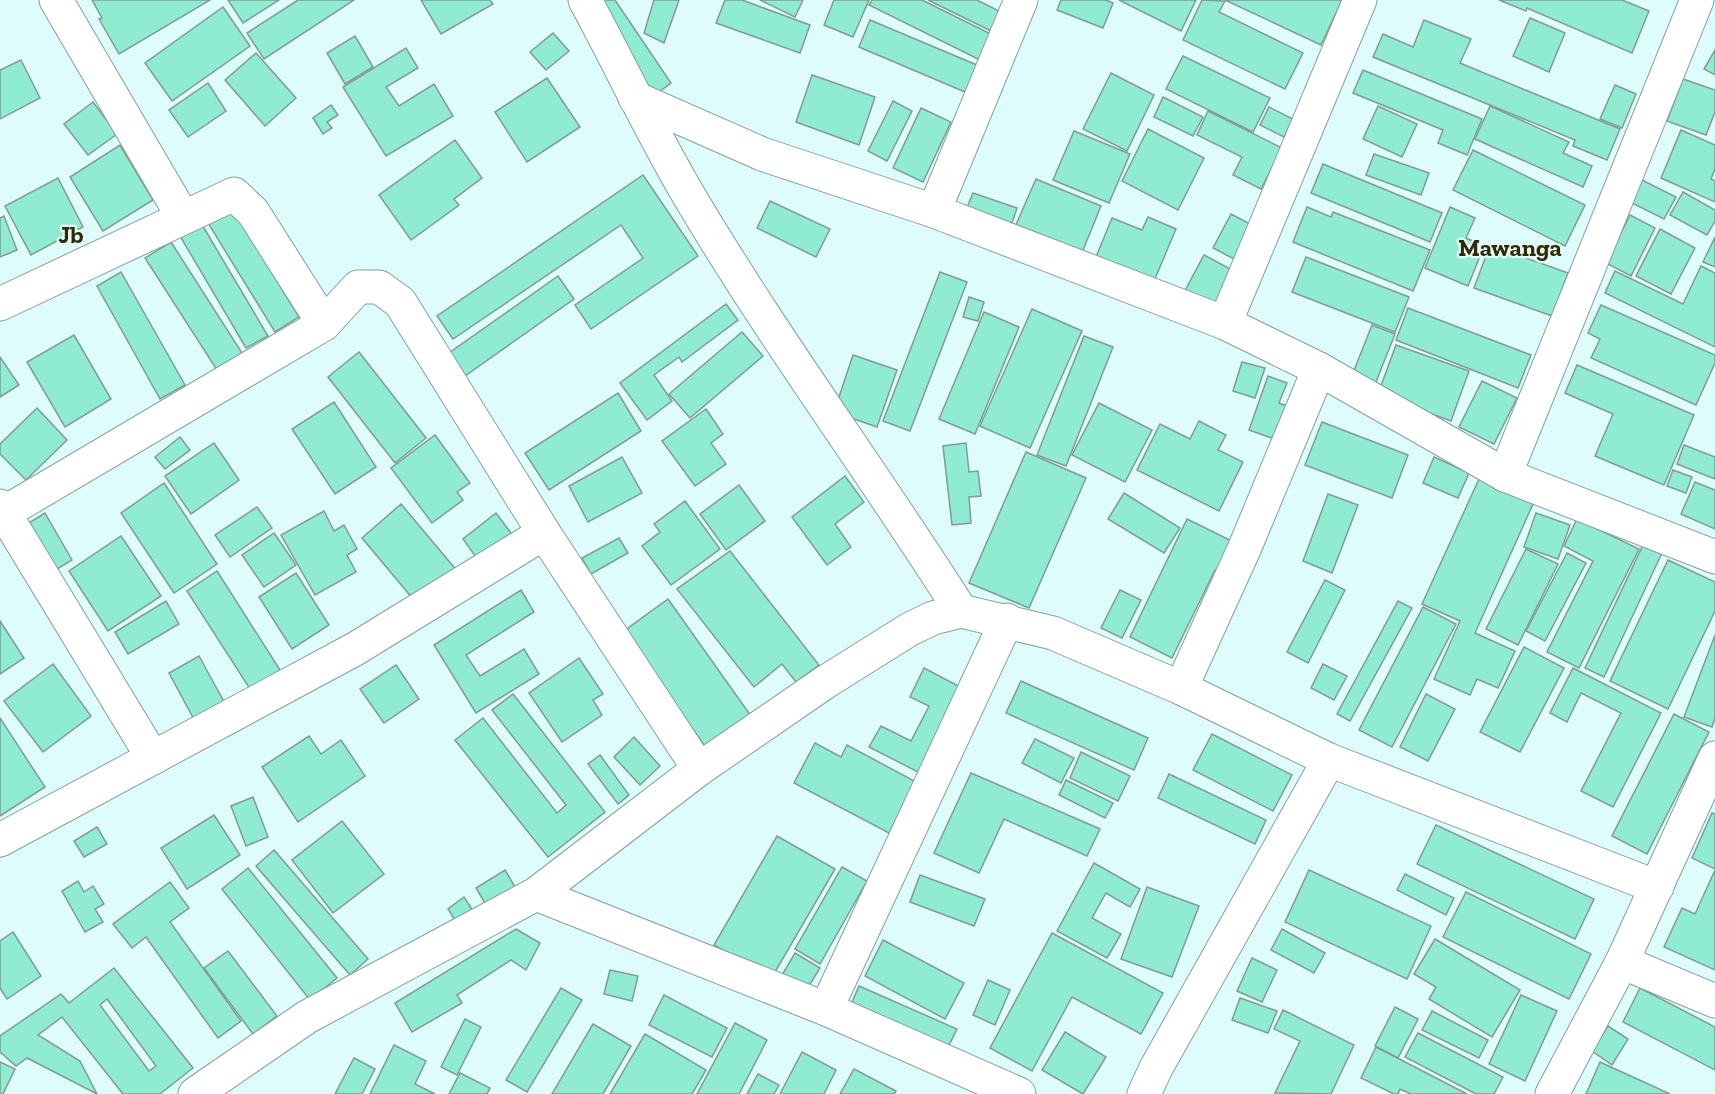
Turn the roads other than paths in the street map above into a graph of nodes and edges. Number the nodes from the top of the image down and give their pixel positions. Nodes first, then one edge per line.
1 (56, 0) edge
2 (585, 0) edge
3 (1021, 0) edge
4 (1360, 0) edge
5 (1697, 0) edge
6 (635, 98) junction
7 (934, 211) junction
8 (183, 217) junction
9 (0, 304) edge
10 (1225, 323) junction
11 (324, 324) junction
12 (1319, 369) junction
13 (1505, 475) junction
14 (2, 510) edge
15 (544, 533) junction
16 (1715, 557) edge
17 (961, 611) junction
18 (1007, 620) junction
19 (1181, 688) junction
20 (153, 758) junction
21 (1715, 758) edge
22 (1329, 760) junction
23 (699, 769) junction
24 (0, 840) edge
25 (1657, 887) junction
26 (536, 894) junction
27 (1622, 962) junction
28 (1715, 1001) edge
29 (826, 1009) junction
30 (195, 1094) edge
31 (1019, 1094) edge
32 (1144, 1094) edge
33 (1552, 1094) edge

1 - 8 street
2 - 6 street
3 - 7 street
4 - 10 street
5 - 13 street
6 - 7 street
6 - 17 street
7 - 10 street
8 - 9 street
8 - 11 street
10 - 12 street
11 - 14 street
11 - 15 street
12 - 13 street
12 - 19 street
13 - 16 street
14 - 20 street
15 - 20 street
15 - 23 street
17 - 18 street
17 - 23 street
18 - 19 street
18 - 29 street
19 - 22 street
20 - 24 street
21 - 25 street
22 - 25 street
22 - 32 street
23 - 26 street
25 - 27 street
26 - 29 street
26 - 30 street
27 - 28 street
27 - 33 street
29 - 31 street

